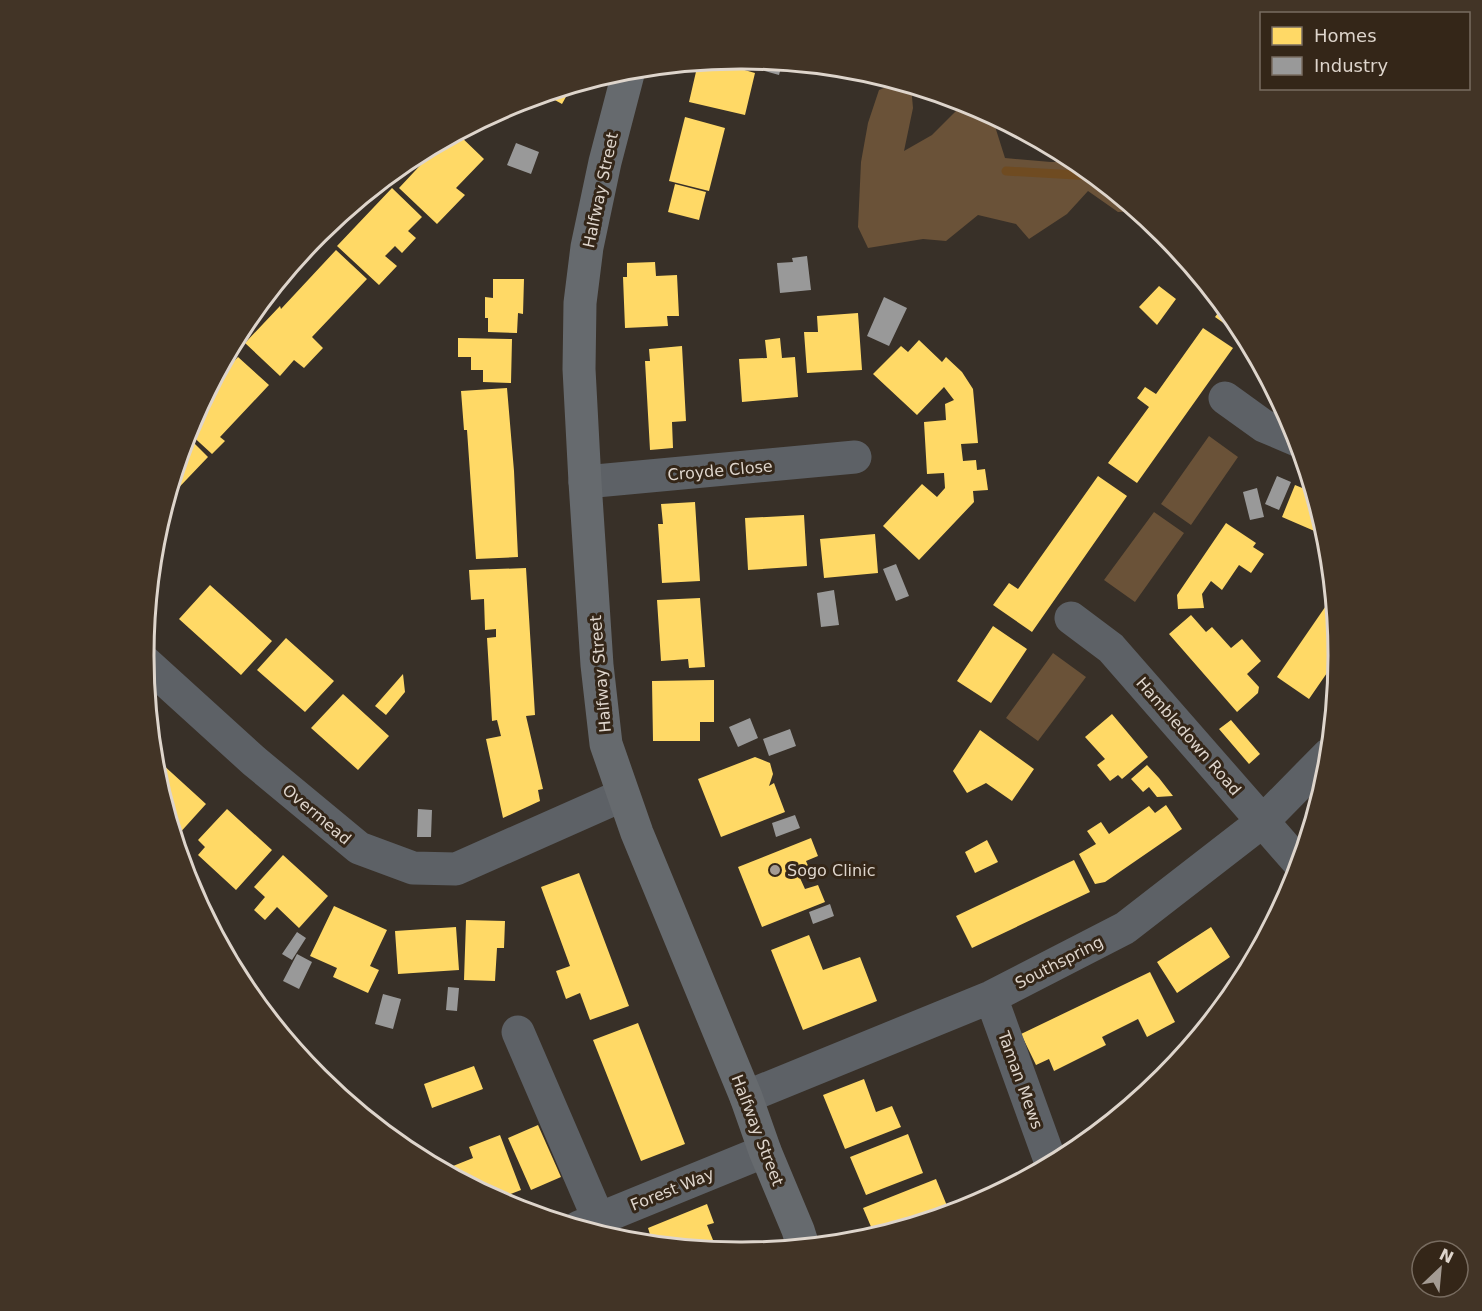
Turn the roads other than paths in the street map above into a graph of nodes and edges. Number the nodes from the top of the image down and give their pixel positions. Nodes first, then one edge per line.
1 (626, 80) edge
2 (1225, 398) dead end
3 (1284, 435) edge
4 (855, 457) dead end
5 (585, 482) junction
6 (1071, 618) dead end
7 (155, 671) edge
8 (1317, 767) edge
9 (623, 795) junction
10 (1263, 821) junction
11 (1292, 855) edge
12 (991, 997) junction
13 (518, 1032) dead end
14 (746, 1097) junction
15 (765, 1151) junction
16 (1048, 1155) edge
17 (589, 1222) edge
18 (591, 1222) edge
19 (801, 1239) edge

1 - 5 main road, Halfway Street
2 - 3 street
4 - 5 street, Croyde Close
5 - 9 main road, Halfway Street
6 - 10 street, Hambledown Road
7 - 9 street, Overmead
8 - 10 street, Southspring
9 - 14 main road, Halfway Street
10 - 11 street, Hambledown Road
10 - 12 street, Southspring
12 - 14 street, Southspring
12 - 16 street, Taman Mews
13 - 17 street
14 - 15 main road, Halfway Street
15 - 18 street, Forest Way
15 - 19 main road, Halfway Street

